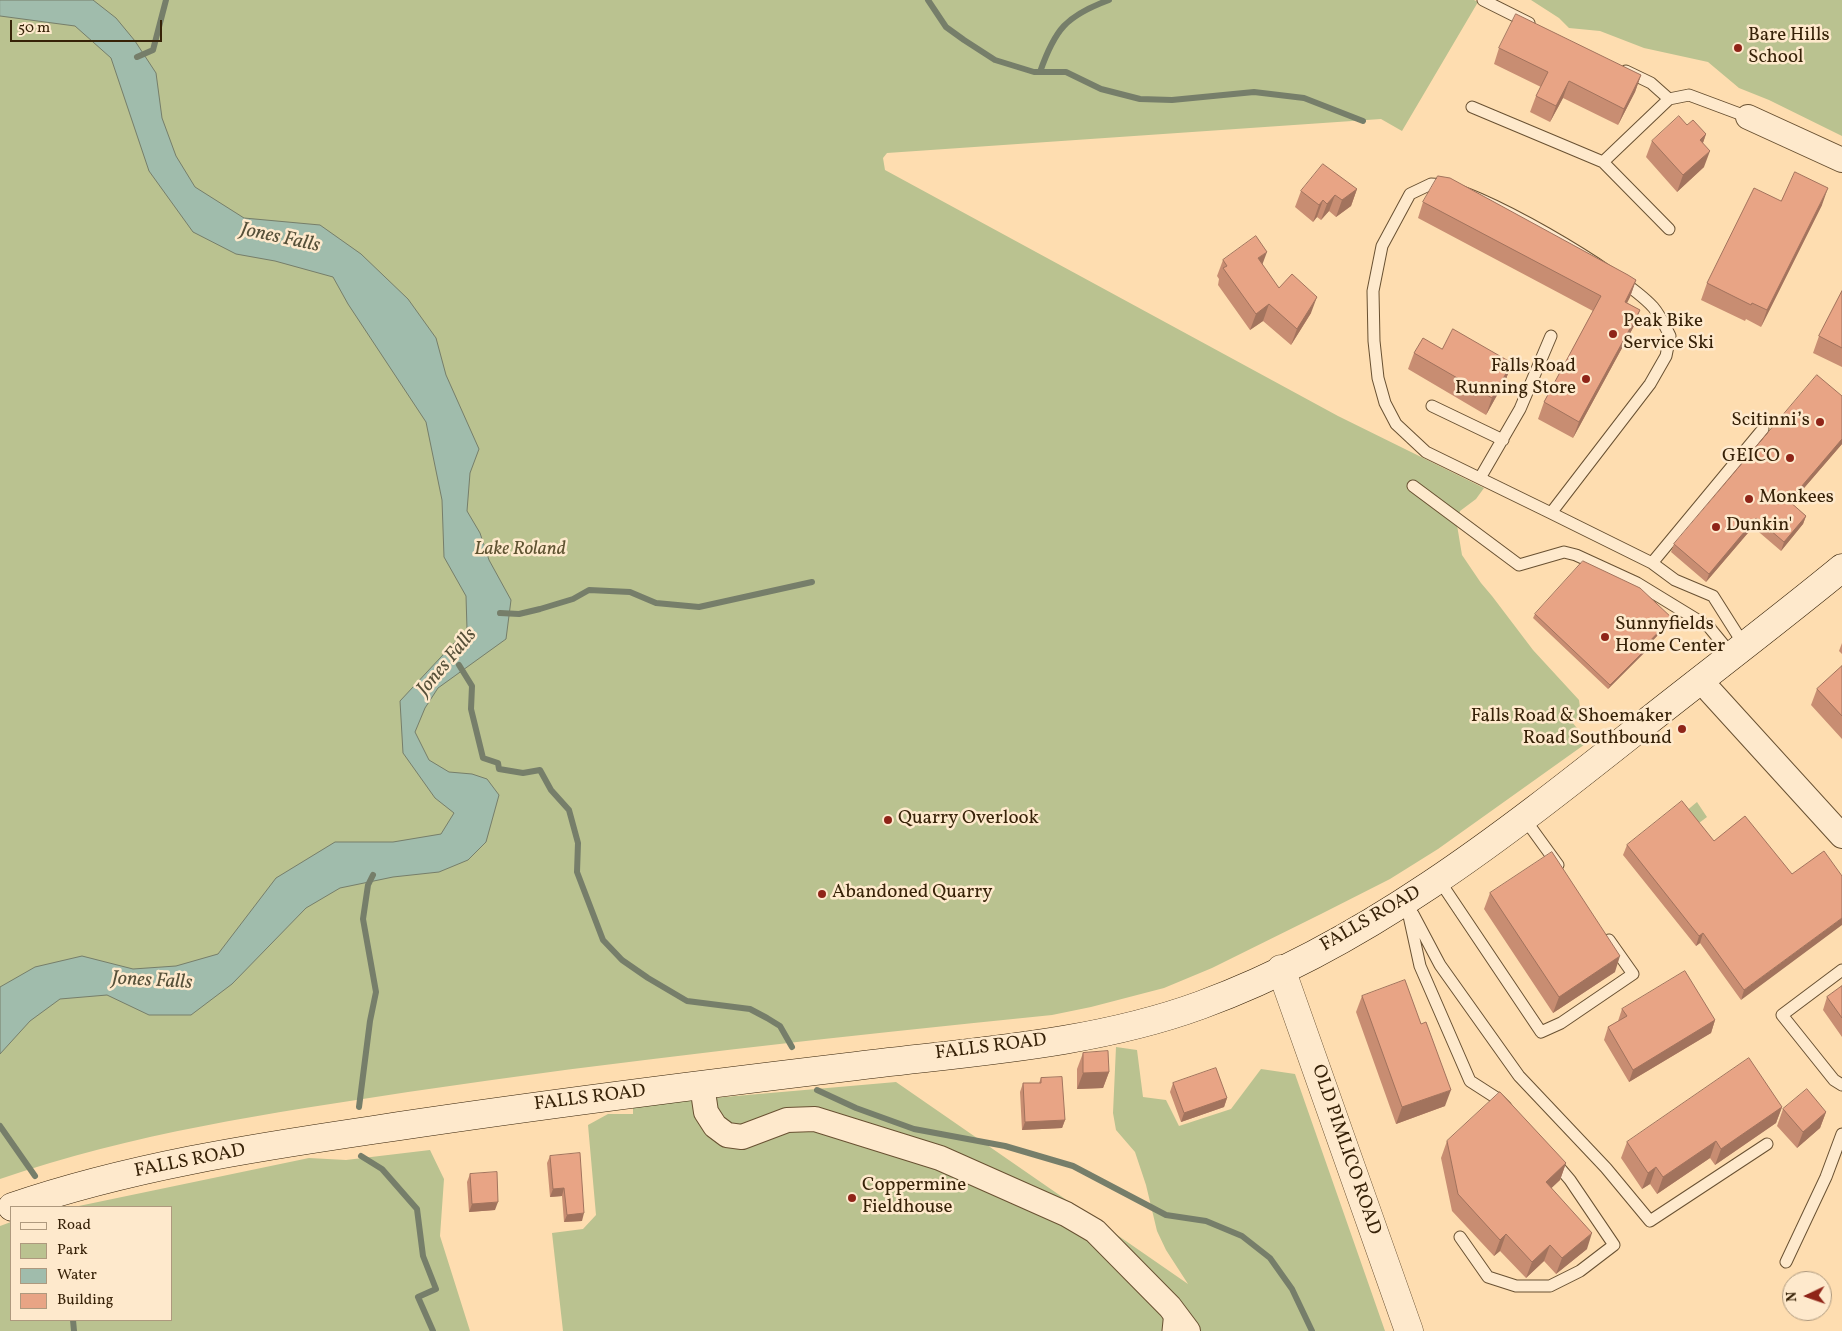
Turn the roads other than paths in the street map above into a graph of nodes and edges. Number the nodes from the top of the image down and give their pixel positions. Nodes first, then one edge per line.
1 (1483, 0) edge
2 (1536, 26) edge
3 (1616, 66) edge
4 (1669, 99) junction
5 (1472, 106) dead end
6 (1748, 117) joint
7 (1842, 160) edge
8 (1603, 162) junction
9 (1669, 229) dead end
10 (1551, 336) dead end
11 (1432, 406) dead end
12 (1763, 429) dead end
13 (1503, 440) junction
14 (1480, 478) junction
15 (1413, 486) dead end
16 (1551, 513) junction
17 (1652, 563) junction
18 (1842, 568) edge
19 (1738, 650) junction
20 (1700, 680) junction
21 (1524, 818) junction
22 (1842, 836) edge
23 (1562, 872) edge
24 (1439, 880) junction
25 (1406, 902) junction
26 (1600, 927) edge
27 (1281, 969) junction
28 (1842, 970) edge
29 (702, 1085) junction
30 (1842, 1085) edge
31 (1511, 1113) edge
32 (1842, 1134) edge
33 (1768, 1144) dead end
34 (1544, 1150) edge
35 (15, 1206) edge
36 (1460, 1237) dead end
37 (1786, 1262) dead end
38 (1170, 1307) junction
39 (1168, 1331) edge
40 (1188, 1331) edge
41 (1408, 1331) edge

1 - 2 lane
3 - 4 lane
4 - 6 lane
4 - 8 lane
5 - 8 lane
6 - 7 street
8 - 9 lane
10 - 13 lane
11 - 13 lane
12 - 17 lane
13 - 14 lane
14 - 16 lane
14 - 16 lane
15 - 19 lane
16 - 17 lane
17 - 19 lane
18 - 19 main road, FALLS ROAD
19 - 20 main road, FALLS ROAD
20 - 21 main road, FALLS ROAD
20 - 22 street
21 - 23 lane
21 - 24 main road, FALLS ROAD
24 - 25 main road, FALLS ROAD
24 - 26 lane
25 - 27 main road, FALLS ROAD
25 - 31 lane
25 - 33 lane
27 - 29 main road, FALLS ROAD
27 - 41 main road, OLD PIMLICO ROAD
28 - 30 lane
29 - 35 main road, FALLS ROAD
29 - 38 street
32 - 37 lane
34 - 36 lane
38 - 39 lane
38 - 40 street

